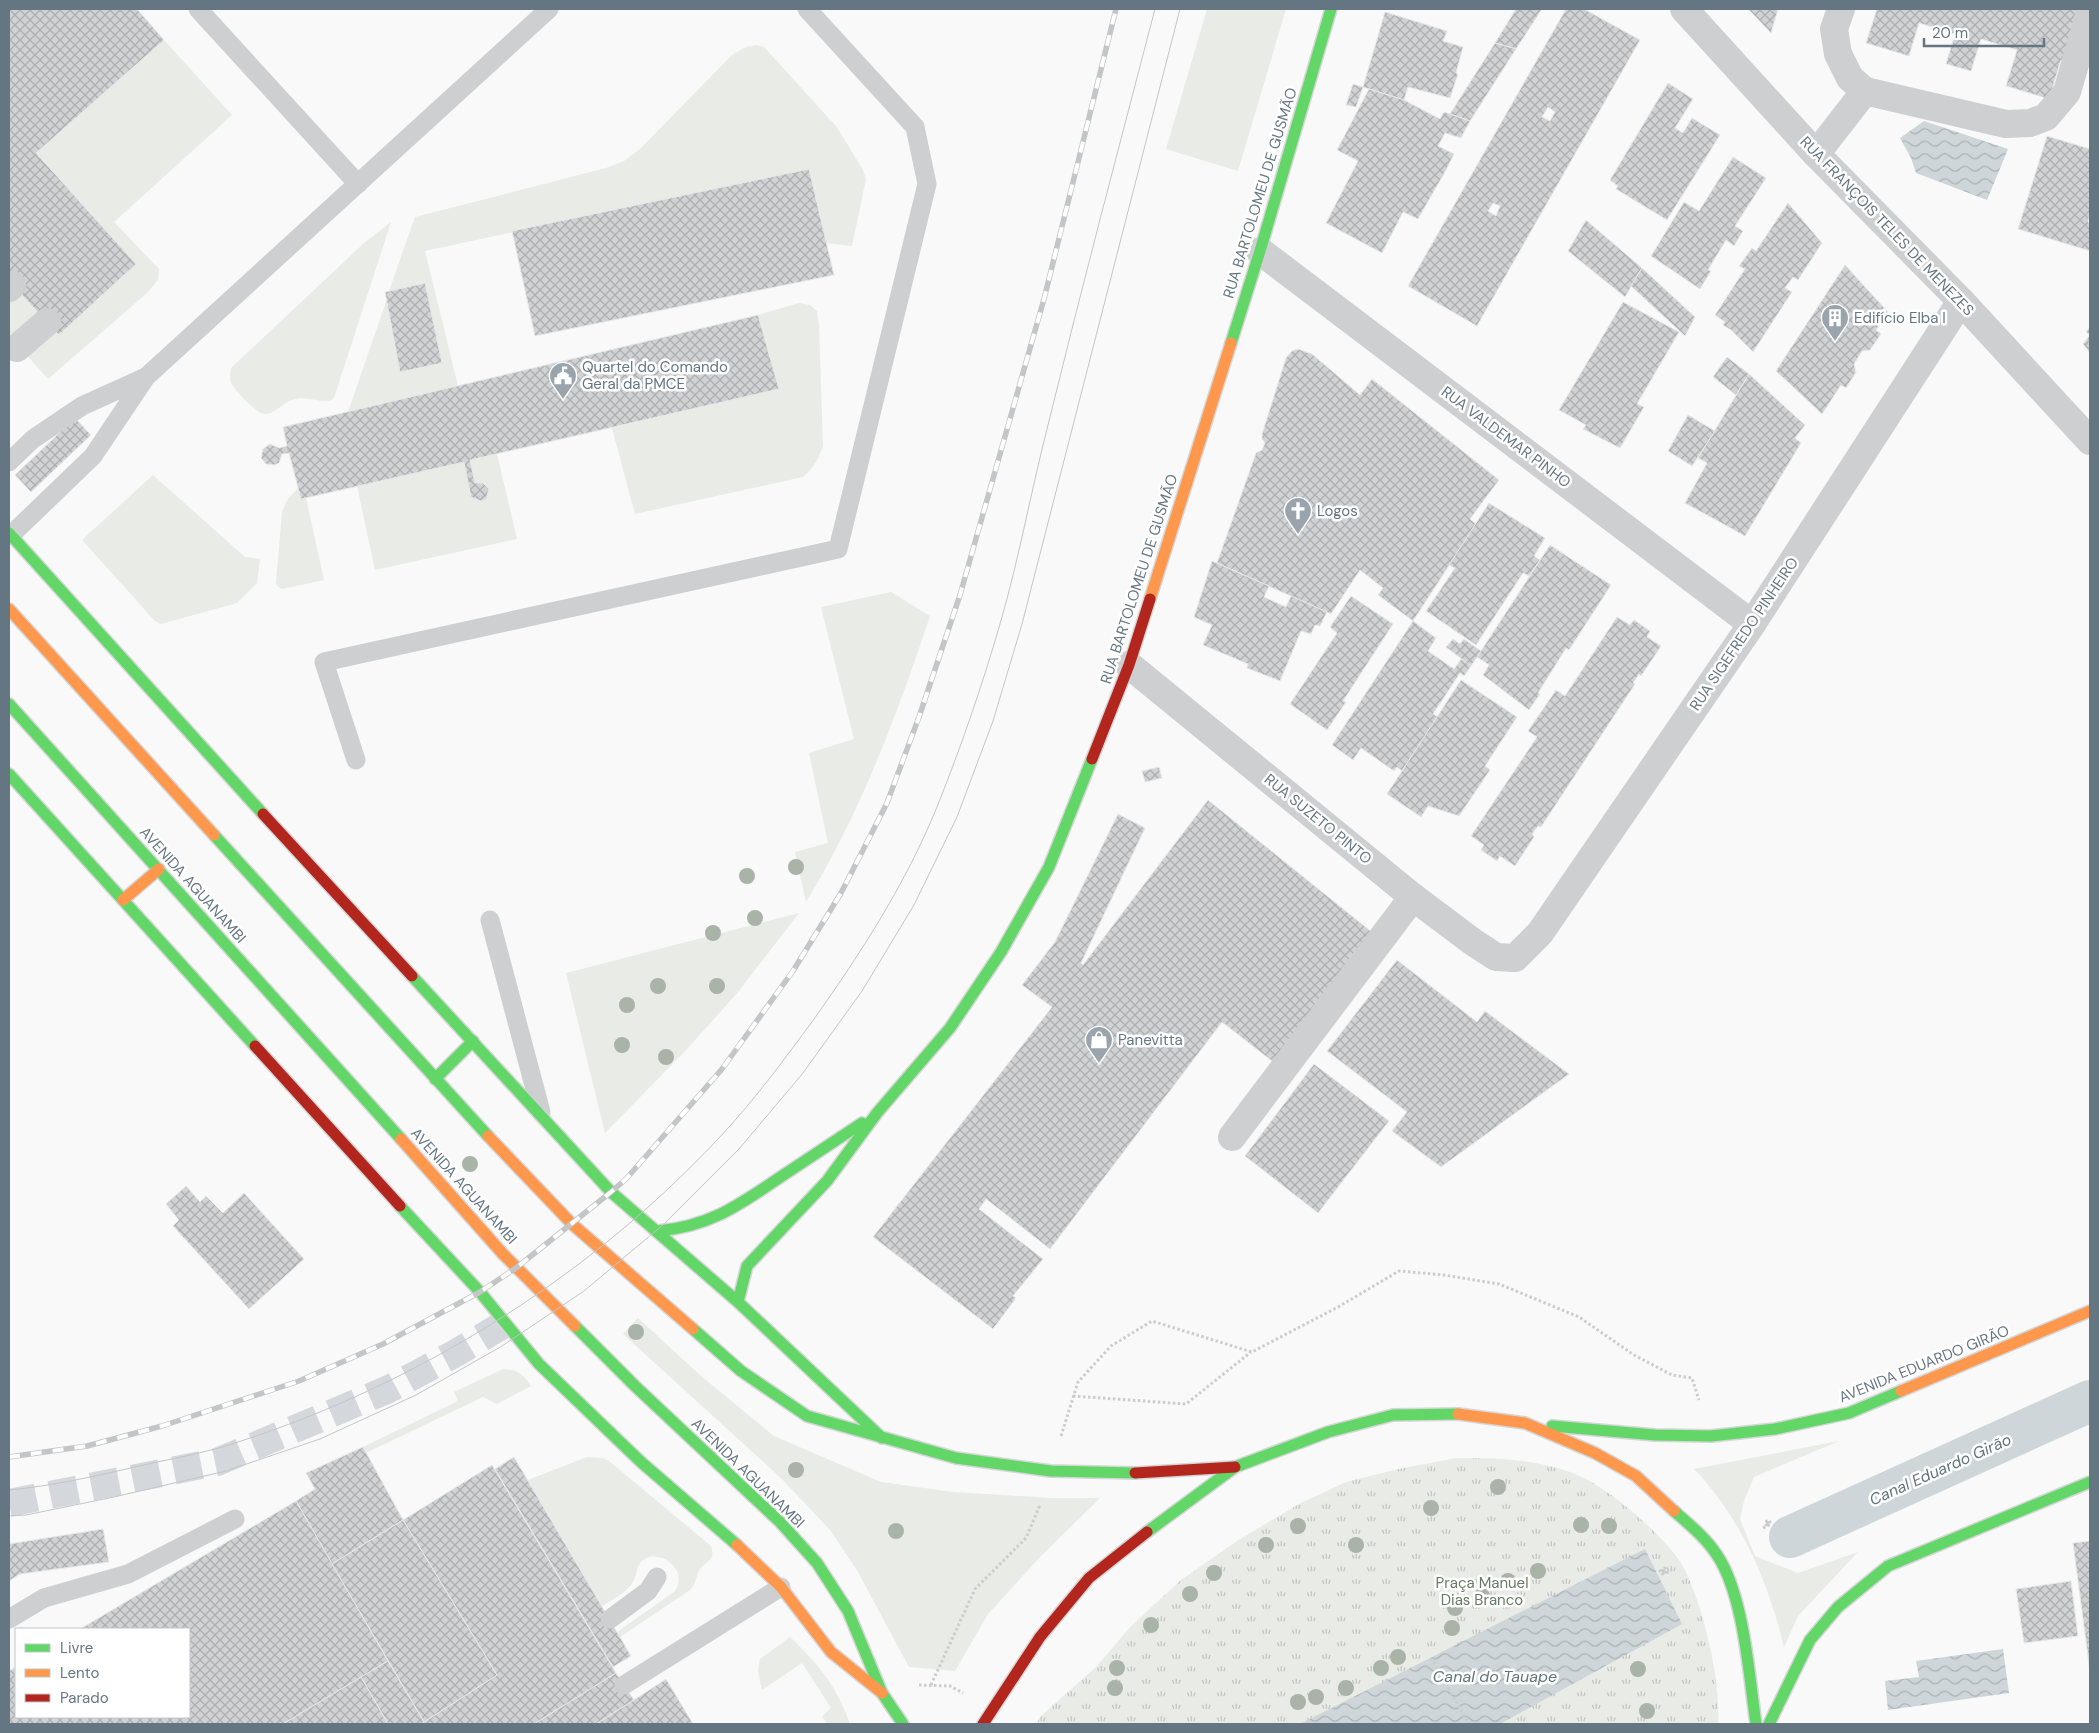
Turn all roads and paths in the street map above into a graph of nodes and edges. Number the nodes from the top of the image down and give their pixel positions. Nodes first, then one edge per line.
1 (198, 9) edge
2 (549, 9) edge
3 (807, 9) edge
4 (1331, 9) edge
5 (1684, 9) edge
6 (1841, 9) edge
7 (2090, 12) edge
8 (1865, 91) junction
9 (1816, 154) junction
10 (358, 184) junction
11 (1260, 251) junction
12 (1961, 302) junction
13 (47, 322) dead end
14 (17, 348) dead end
15 (146, 377) junction
16 (2090, 441) edge
17 (9, 462) edge
18 (10, 534) edge
19 (9, 609) edge
20 (1752, 624) junction
21 (1129, 665) junction
22 (9, 704) edge
23 (356, 760) dead end
24 (9, 774) edge
25 (159, 868) junction
26 (1413, 896) junction
27 (123, 900) junction
28 (490, 920) dead end
29 (1515, 958) joint
30 (473, 1041) junction
31 (435, 1079) junction
32 (877, 1112) junction
33 (543, 1118) junction
34 (1232, 1137) dead end
35 (658, 1231) junction
36 (738, 1302) junction
37 (2090, 1311) edge
38 (1252, 1352) junction
39 (1073, 1396) junction
40 (1525, 1423) junction
41 (1711, 1436) junction
42 (882, 1438) junction
43 (1060, 1442) dead end
44 (1236, 1467) junction
45 (2090, 1482) edge
46 (1043, 1498) dead end
47 (235, 1519) dead end
48 (1767, 1522) dead end
49 (1764, 1528) dead end
50 (1664, 1570) dead end
51 (1671, 1571) dead end
52 (657, 1577) dead end
53 (781, 1587) junction
54 (9, 1619) edge
55 (610, 1619) dead end
56 (1431, 1658) dead end
57 (624, 1685) dead end
58 (931, 1685) junction
59 (885, 1698) junction
60 (992, 1709) junction
61 (903, 1724) edge
62 (983, 1724) edge
63 (1469, 1724) edge
64 (1756, 1724) edge
65 (1768, 1724) edge

1 - 10 lane
2 - 10 lane
3 - 23 lane
4 - 11 main road, RUA BARTOLOMEU DE GUSMÃO
5 - 9 street, RUA FRANÇOIS TELES DE MENEZES
6 - 8 street
7 - 8 street
8 - 9 street
9 - 12 street, RUA FRANÇOIS TELES DE MENEZES
10 - 15 lane
11 - 20 street, RUA VALDEMAR PINHO
11 - 21 main road, RUA BARTOLOMEU DE GUSMÃO
12 - 16 street, RUA FRANÇOIS TELES DE MENEZES
12 - 20 street, RUA SIGEFREDO PINHEIRO
13 - 14 street
15 - 17 lane
15 - 18 lane
18 - 30 main road
19 - 31 main road
20 - 29 street, RUA SIGEFREDO PINHEIRO
21 - 26 street, RUA SUZETO PINTO
21 - 32 main road, RUA BARTOLOMEU DE GUSMÃO
22 - 25 main road, AVENIDA AGUANAMBI
24 - 27 main road, AVENIDA AGUANAMBI
25 - 27 main road
25 - 59 main road, AVENIDA AGUANAMBI
26 - 29 street, RUA SUZETO PINTO
26 - 34 street
27 - 53 main road, AVENIDA AGUANAMBI
28 - 33 lane
30 - 31 main road
30 - 33 main road
31 - 42 main road
32 - 35 main road, RUA BARTOLOMEU DE GUSMÃO
32 - 36 main road, RUA BARTOLOMEU DE GUSMÃO
33 - 35 main road
35 - 36 main road
36 - 42 main road
37 - 41 main road, AVENIDA EDUARDO GIRÃO
38 - 39 path
38 - 39 path
38 - 41 path
39 - 43 path
40 - 41 main road, AVENIDA EDUARDO GIRÃO
40 - 44 main road
40 - 64 main road
42 - 44 main road
44 - 60 main road
45 - 65 main road
46 - 58 path
47 - 54 lane
48 - 49 path
50 - 51 path
52 - 55 lane
53 - 57 lane
53 - 59 main road, AVENIDA AGUANAMBI
56 - 63 path
58 - 59 path
58 - 60 path
59 - 61 main road, AVENIDA AGUANAMBI
60 - 62 main road

